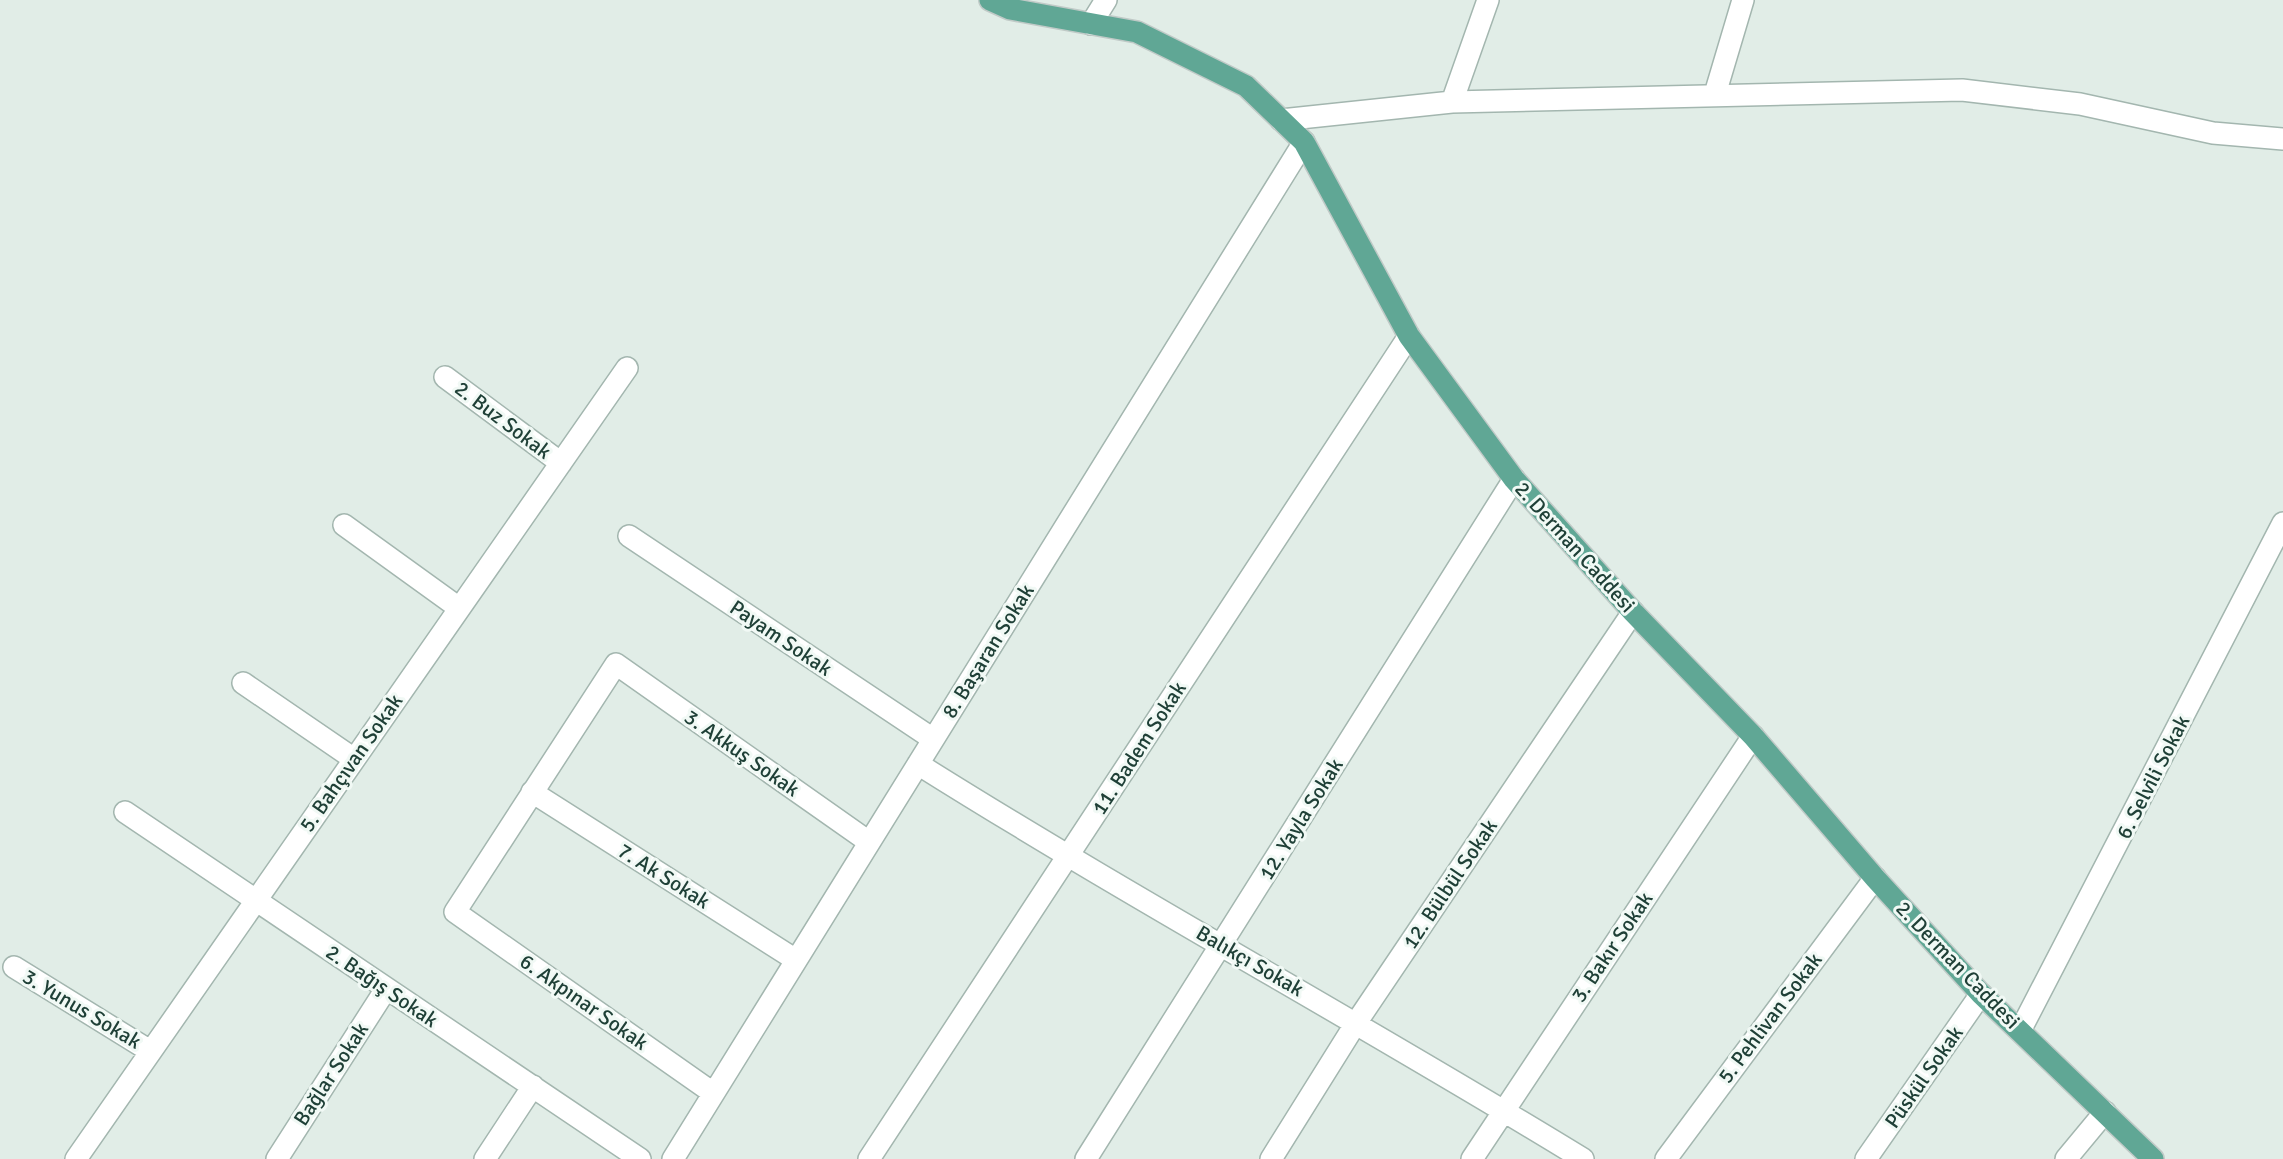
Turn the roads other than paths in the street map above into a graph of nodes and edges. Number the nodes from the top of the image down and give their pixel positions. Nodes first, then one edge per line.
1 (990, 0) edge
2 (1105, 0) edge
3 (1488, 0) edge
4 (1743, 0) edge
5 (1091, 24) junction
6 (1715, 93) junction
7 (1452, 102) junction
8 (1281, 120) junction
9 (2283, 139) edge
10 (1304, 142) junction
11 (1409, 337) junction
12 (627, 368) dead end
13 (445, 376) dead end
14 (561, 463) junction
15 (1514, 479) junction
16 (2283, 523) edge
17 (344, 525) dead end
18 (628, 536) dead end
19 (459, 608) junction
20 (1633, 612) junction
21 (243, 683) dead end
22 (1754, 736) junction
23 (933, 739) junction
24 (354, 759) junction
25 (918, 764) junction
26 (532, 792) junction
27 (125, 812) dead end
28 (869, 842) junction
29 (1067, 857) junction
30 (1875, 878) junction
31 (255, 901) junction
32 (1222, 944) junction
33 (796, 960) junction
34 (14, 967) dead end
35 (386, 989) junction
36 (1981, 994) junction
37 (1356, 1024) junction
38 (2021, 1030) junction
39 (150, 1051) junction
40 (533, 1086) junction
41 (713, 1093) junction
42 (1503, 1110) junction
43 (2105, 1112) junction
44 (76, 1159) edge
45 (277, 1159) edge
46 (485, 1159) edge
47 (640, 1159) edge
48 (673, 1159) edge
49 (869, 1159) edge
50 (1086, 1159) edge
51 (1271, 1159) edge
52 (1472, 1159) edge
53 (1583, 1159) edge
54 (1666, 1159) edge
55 (1866, 1159) edge
56 (2066, 1159) edge
57 (2153, 1159) edge

1 - 5 main road, 2. Derman Caddesi
2 - 5 street
3 - 7 street
4 - 6 street
5 - 8 main road, 2. Derman Caddesi
6 - 7 street
6 - 9 street
7 - 8 street
8 - 10 main road, 2. Derman Caddesi
10 - 11 main road, 2. Derman Caddesi
10 - 23 street, 8. Başaran Sokak
11 - 15 main road, 2. Derman Caddesi
11 - 29 street, 11. Badem Sokak
12 - 14 street, 5. Bahçıvan Sokak
13 - 14 street, 2. Buz Sokak
14 - 19 street, 5. Bahçıvan Sokak
15 - 20 main road, 2. Derman Caddesi
15 - 32 street, 12. Yayla Sokak
16 - 38 street, 6. Selvili Sokak
17 - 19 street
18 - 23 street, Payam Sokak
19 - 24 street, 5. Bahçıvan Sokak
20 - 22 main road, 2. Derman Caddesi
20 - 37 street, 12. Bülbül Sokak
21 - 24 street
22 - 30 main road, 2. Derman Caddesi
22 - 42 street, 3. Bakır Sokak
23 - 25 street, 8. Başaran Sokak
24 - 31 street, 5. Bahçıvan Sokak
25 - 28 street, 8. Başaran Sokak
25 - 29 street, Balıkçı Sokak
26 - 28 street, 3. Akkuş Sokak
26 - 33 street, 7. Ak Sokak
26 - 41 street, 6. Akpınar Sokak
27 - 31 street, 2. Bağış Sokak
28 - 33 street, 8. Başaran Sokak
29 - 32 street, Balıkçı Sokak
29 - 49 street, 11. Badem Sokak
30 - 36 main road, 2. Derman Caddesi
30 - 54 street, 5. Pehlivan Sokak
31 - 35 street, 2. Bağış Sokak
31 - 39 street, 5. Bahçıvan Sokak
32 - 37 street, Balıkçı Sokak
32 - 50 street, 12. Yayla Sokak
33 - 41 street, 8. Başaran Sokak
34 - 39 street, 3. Yunus Sokak
35 - 40 street, 2. Bağış Sokak
35 - 45 street, Bağlar Sokak
36 - 38 main road, 2. Derman Caddesi
36 - 55 street, Püskül Sokak
37 - 42 street, Balıkçı Sokak
37 - 51 street, 12. Bülbül Sokak
38 - 43 main road, 2. Derman Caddesi
39 - 44 street, 5. Bahçıvan Sokak
40 - 46 street
40 - 47 street, 2. Bağış Sokak
41 - 48 street, 8. Başaran Sokak
42 - 52 street, 3. Bakır Sokak
42 - 53 street, Balıkçı Sokak
43 - 56 street
43 - 57 main road, 2. Derman Caddesi

